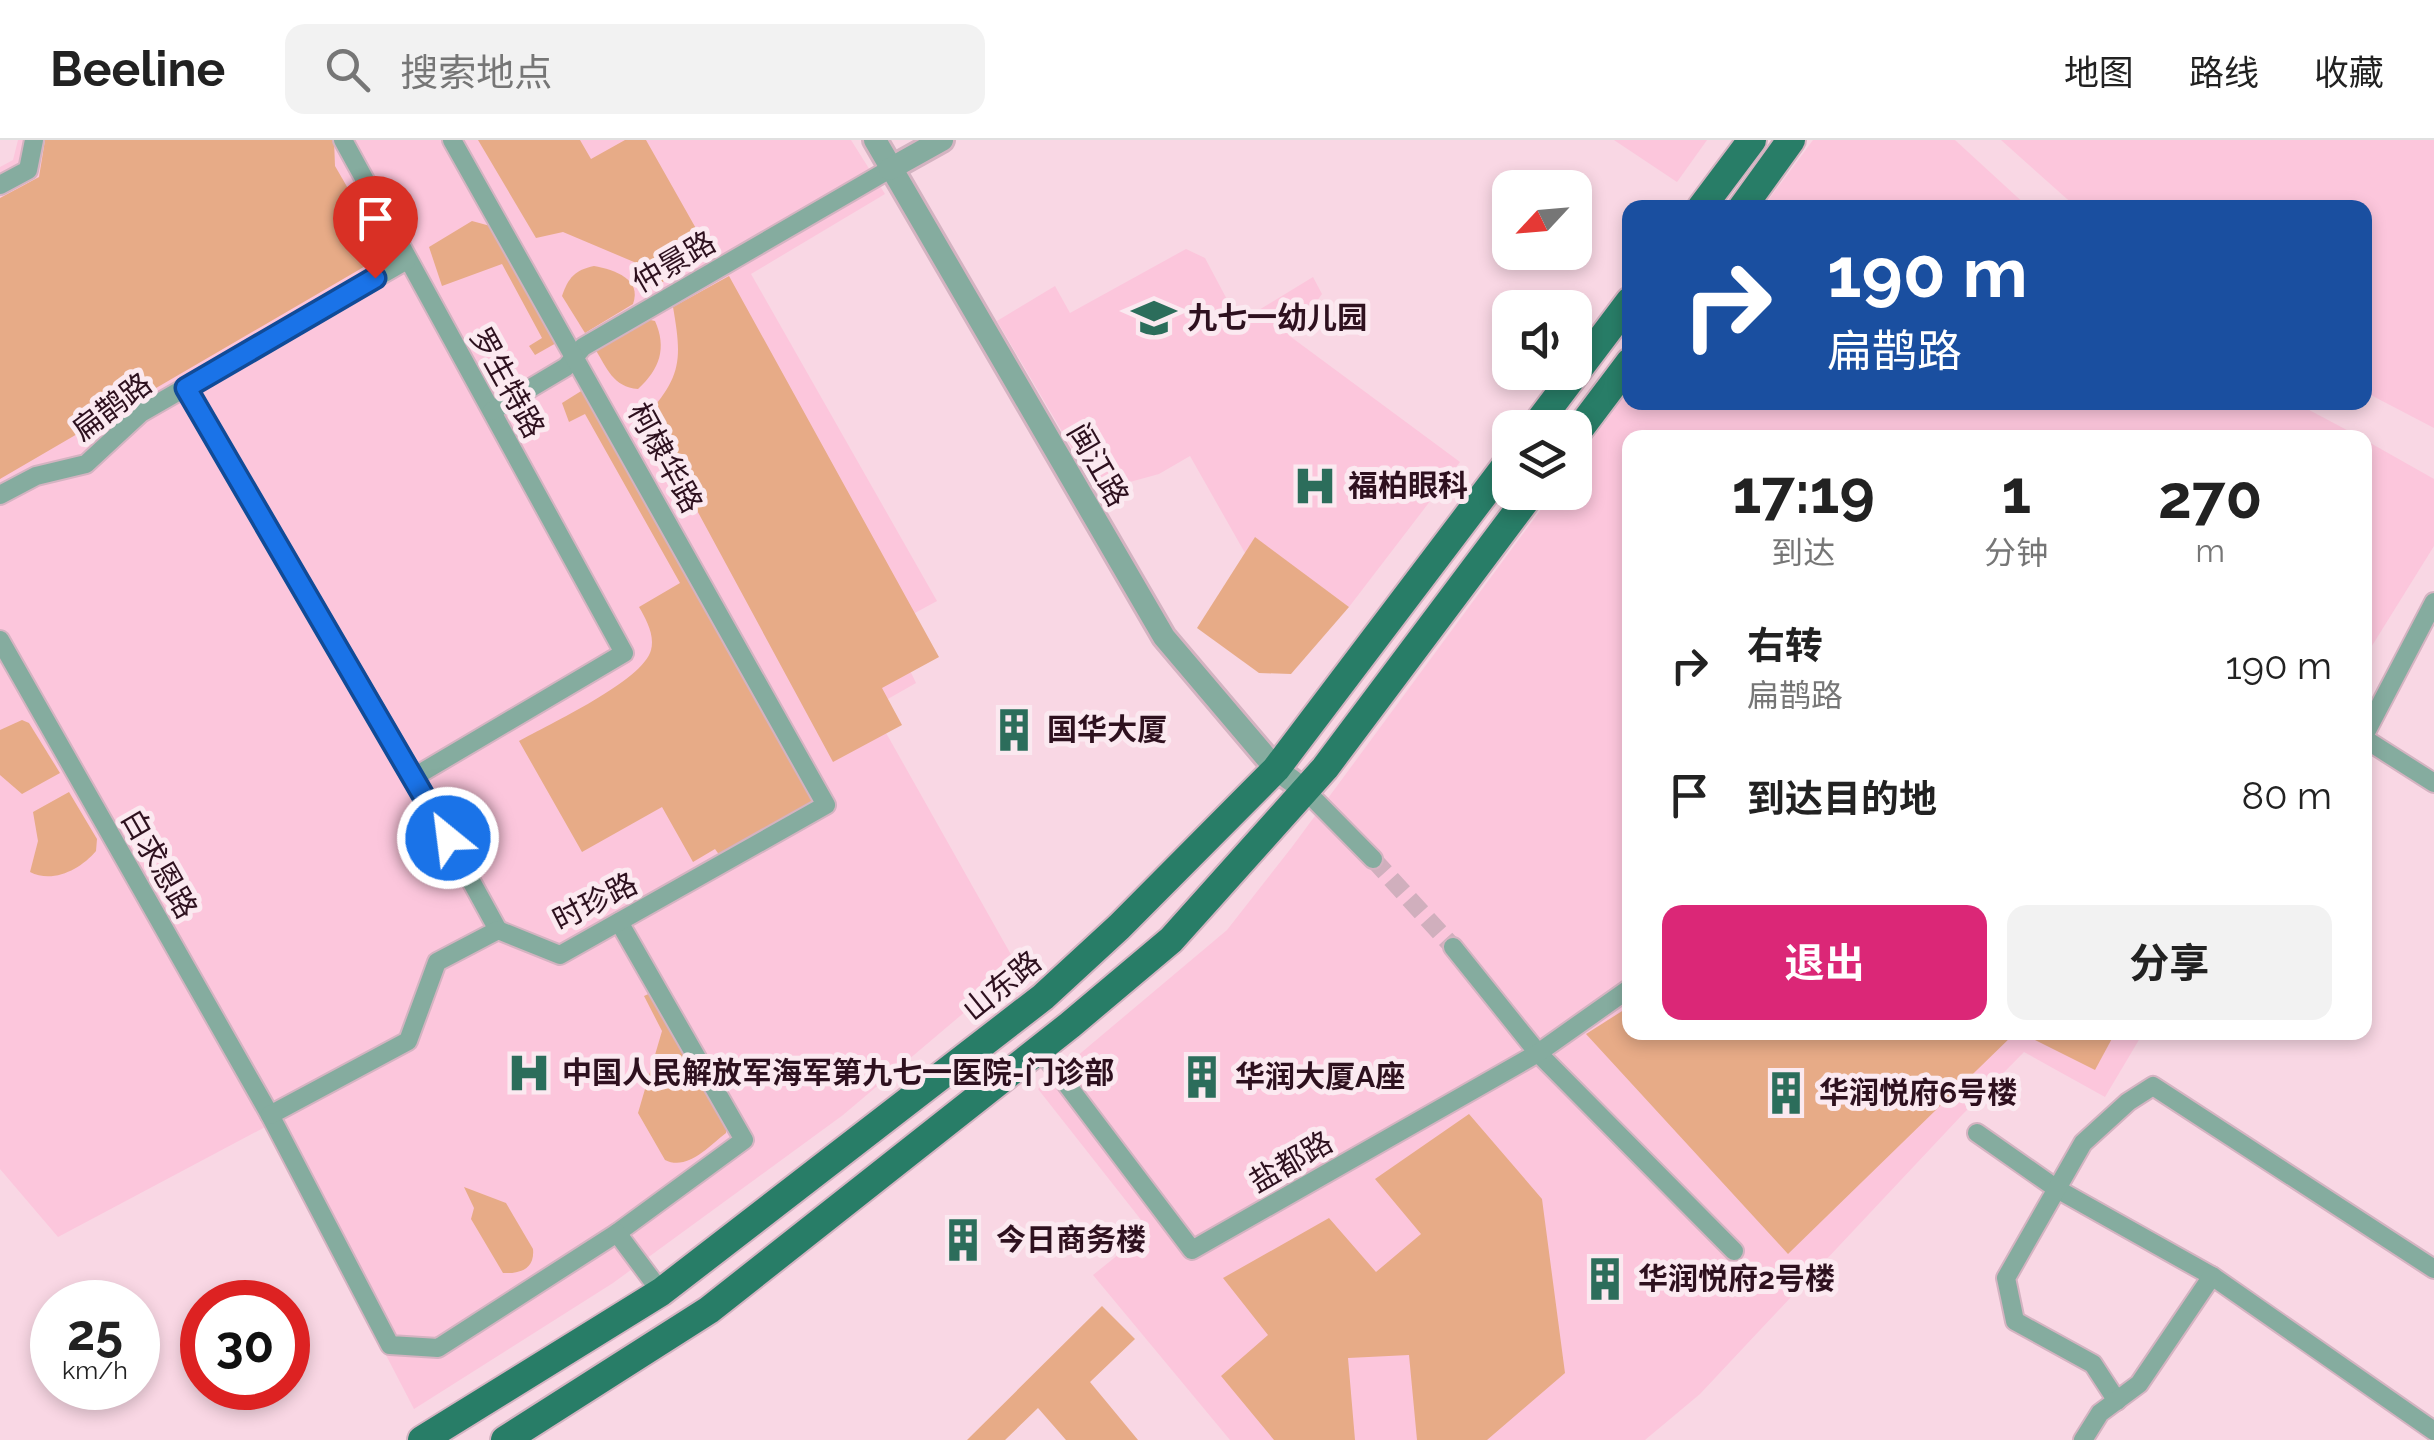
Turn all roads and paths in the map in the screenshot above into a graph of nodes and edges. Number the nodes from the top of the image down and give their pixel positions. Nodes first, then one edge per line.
1 (34, 140) edge
2 (343, 140) edge
3 (452, 140) edge
4 (875, 140) edge
5 (942, 140) edge
6 (1752, 140) edge
7 (1791, 140) edge
8 (890, 169) junction
9 (0, 185) edge
10 (1707, 200) edge
11 (1748, 200) edge
12 (407, 260) junction
13 (1622, 312) edge
14 (576, 356) junction
15 (1622, 373) edge
16 (186, 388) junction
17 (1548, 410) edge
18 (492, 411) junction
19 (1592, 413) edge
20 (1492, 484) edge
21 (0, 495) edge
22 (1518, 510) edge
23 (2434, 602) edge
24 (0, 640) edge
25 (2372, 722) edge
26 (2372, 741) edge
27 (1276, 768) junction
28 (414, 778) junction
29 (2434, 784) edge
30 (1306, 791) junction
31 (826, 806) joint
32 (1373, 859) tunnel mouth
33 (619, 922) junction
34 (498, 930) junction
35 (1453, 947) tunnel mouth
36 (1622, 994) edge
37 (1040, 1049) junction
38 (1538, 1053) junction
39 (270, 1115) junction
40 (1978, 1133) dead end
41 (2057, 1189) junction
42 (617, 1233) junction
43 (1734, 1251) dead end
44 (2434, 1269) edge
45 (2212, 1276) junction
46 (661, 1292) junction
47 (2117, 1401) junction
48 (2434, 1431) edge
49 (422, 1440) edge
50 (506, 1440) edge
51 (2083, 1440) edge

1 - 9 street
2 - 12 street, 罗生特路
3 - 14 street, 柯棣华路
4 - 8 street, 闽江路
5 - 8 street
6 - 10 main road
7 - 11 main road
8 - 14 street, 仲景路
8 - 27 street, 闽江路
12 - 16 street, 扁鹊路
12 - 18 street, 罗生特路
13 - 17 main road
14 - 18 street, 仲景路
14 - 31 street, 柯棣华路
15 - 19 main road
16 - 21 street, 扁鹊路
16 - 28 street
18 - 28 street, 罗生特路
20 - 27 main road, 山东路
22 - 30 main road
23 - 25 street
24 - 39 street, 白求恩路
26 - 29 street
27 - 30 street, 闽江路
27 - 46 main road, 山东路
28 - 34 street
30 - 32 street
30 - 37 main road
31 - 33 street, 时珍路
33 - 34 street, 时珍路
33 - 42 street
34 - 39 street
35 - 38 street
36 - 38 street, 盐都路
37 - 38 street, 盐都路
37 - 50 main road
38 - 43 street
39 - 42 street, 白求恩路
40 - 41 street
41 - 44 street
41 - 45 street
41 - 47 street
42 - 46 street
45 - 47 street
45 - 48 street
46 - 49 main road, 山东路
47 - 51 street

